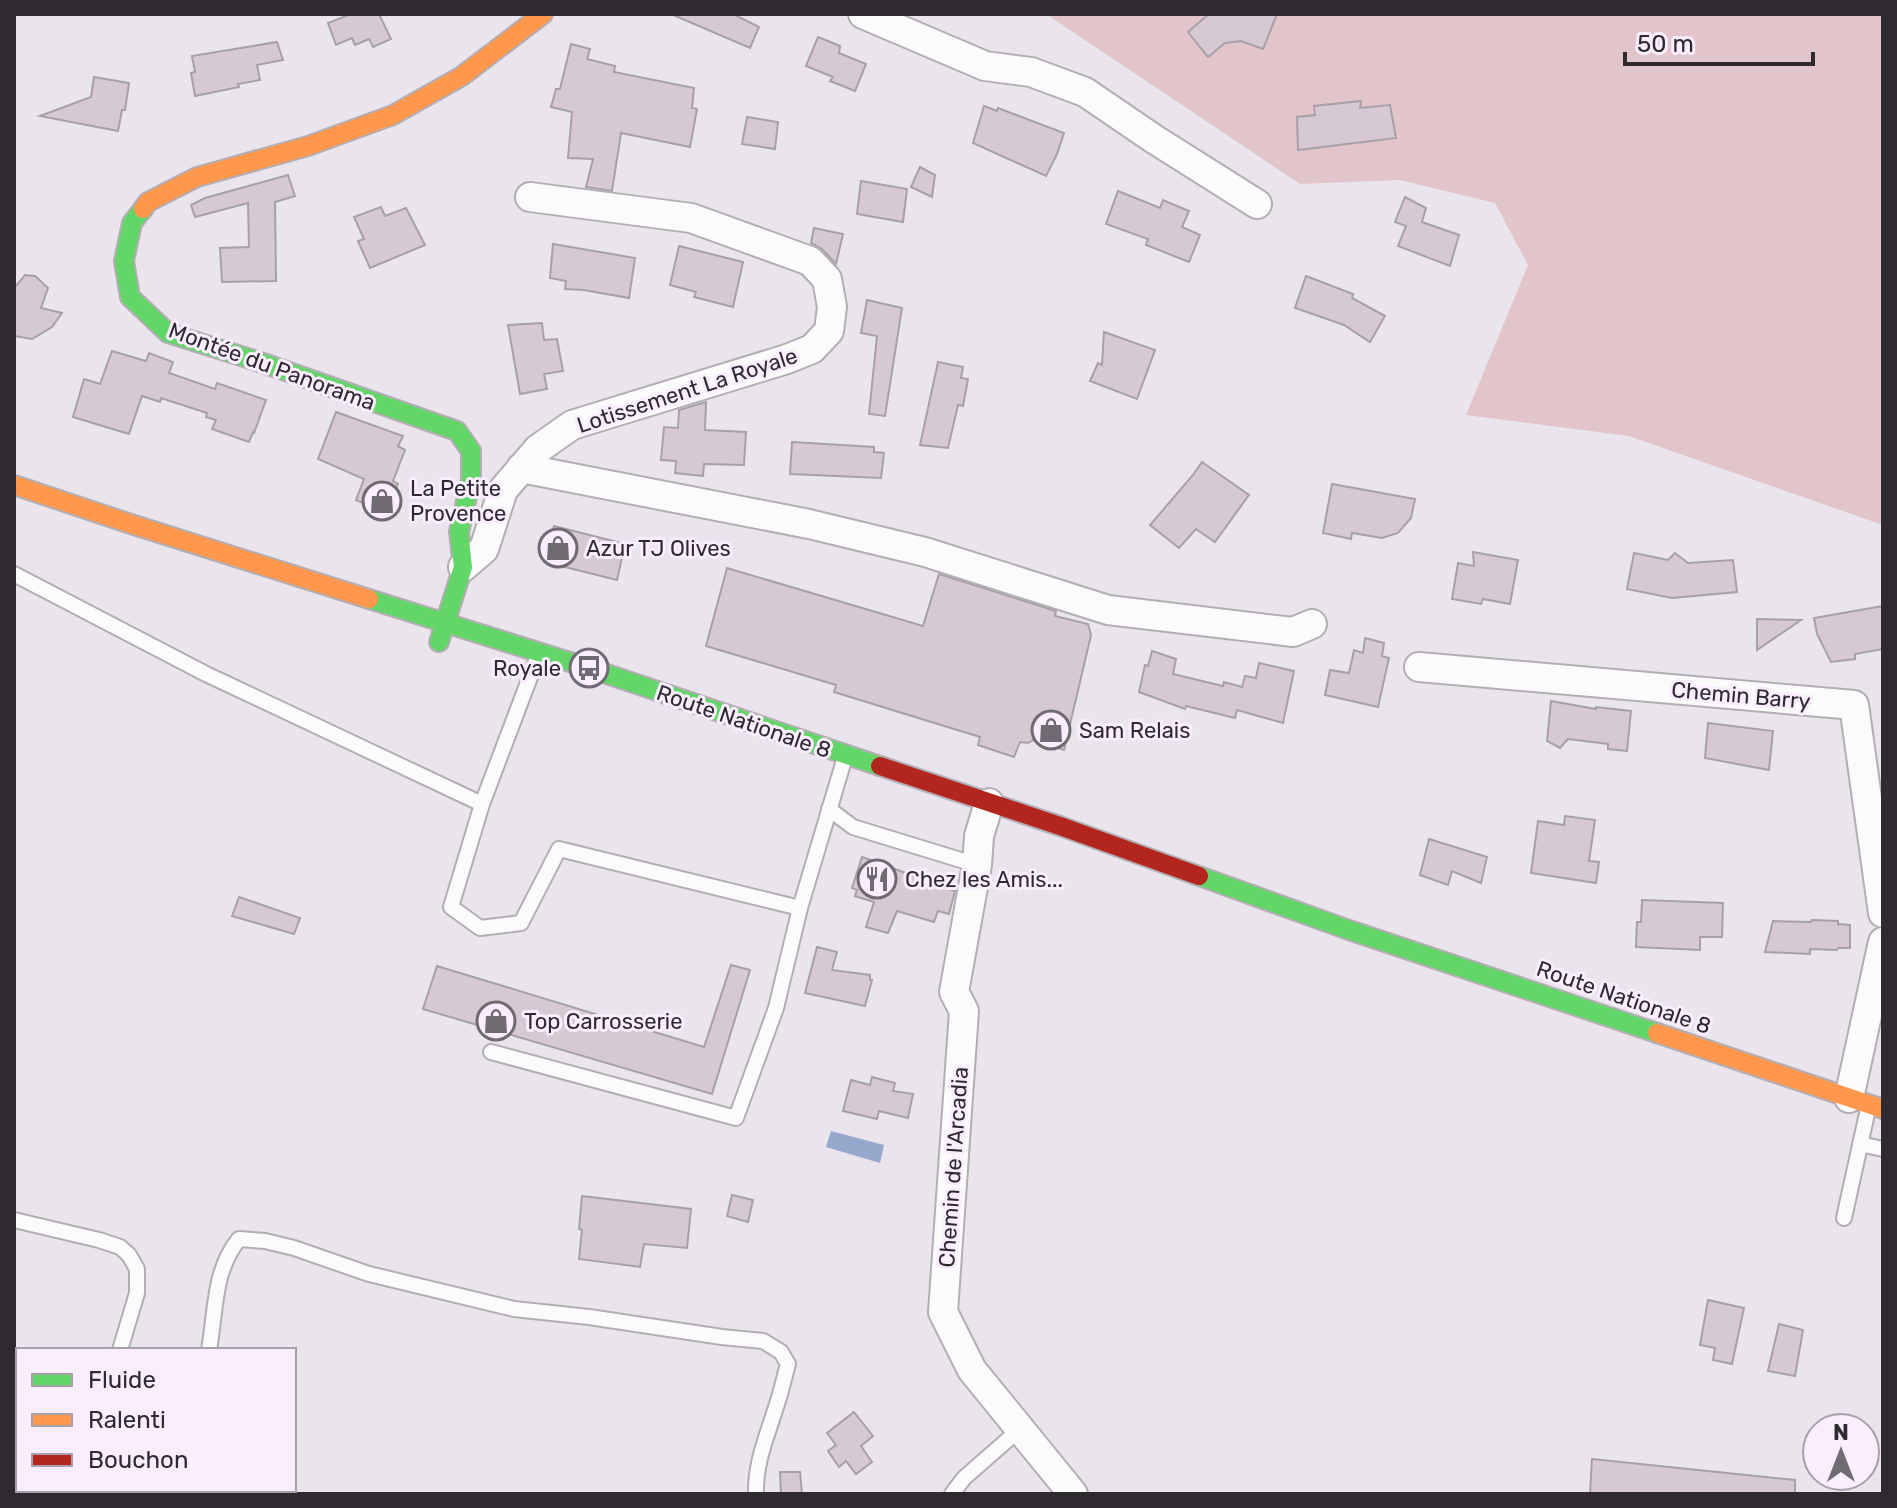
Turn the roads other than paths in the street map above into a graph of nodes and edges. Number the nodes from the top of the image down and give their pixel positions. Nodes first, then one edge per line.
1 (543, 14) edge
2 (863, 14) edge
3 (530, 197) dead end
4 (1257, 204) dead end
5 (521, 468) junction
6 (14, 485) edge
7 (134, 525) junction
8 (463, 567) junction
9 (14, 574) edge
10 (445, 622) junction
11 (1312, 624) dead end
12 (395, 625) dead end
13 (458, 648) dead end
14 (539, 652) junction
15 (1419, 667) dead end
16 (845, 755) junction
17 (482, 804) junction
18 (829, 809) junction
19 (984, 820) junction
20 (1104, 861) dead end
21 (977, 865) junction
22 (800, 908) junction
23 (1883, 913) edge
24 (1349, 930) junction
25 (1883, 942) edge
26 (491, 1052) dead end
27 (1867, 1104) edge
28 (1860, 1144) junction
29 (1883, 1149) edge
30 (1844, 1218) dead end
31 (14, 1220) edge
32 (121, 1348) edge
33 (209, 1348) edge
34 (1020, 1429) junction
35 (756, 1494) edge
36 (952, 1494) edge
37 (1073, 1494) edge

1 - 8 main road, Montée du Panorama
2 - 4 street
3 - 5 street, Lotissement La Royale
5 - 8 street, Lotissement La Royale
5 - 11 street
6 - 7 main road, Route Nationale 8
7 - 10 main road, Route Nationale 8
7 - 12 main road, Route Nationale 8
8 - 10 main road, Montée du Panorama
9 - 17 lane
10 - 13 main road, Montée du Panorama
10 - 14 main road, Route Nationale 8
14 - 16 main road, Route Nationale 8
14 - 17 lane
15 - 23 street, Chemin Barry
16 - 18 lane
16 - 19 main road, Route Nationale 8
17 - 22 lane
18 - 21 lane
18 - 22 lane
19 - 21 street, Chemin de l'Arcadia
19 - 24 main road, Route Nationale 8
20 - 24 main road, Route Nationale 8
21 - 34 street, Chemin de l'Arcadia
22 - 26 lane
24 - 27 main road, Route Nationale 8
25 - 27 street
27 - 28 lane
28 - 29 lane
28 - 30 lane
31 - 32 lane
33 - 35 lane
34 - 36 lane
34 - 37 street, Chemin de l'Arcadia

